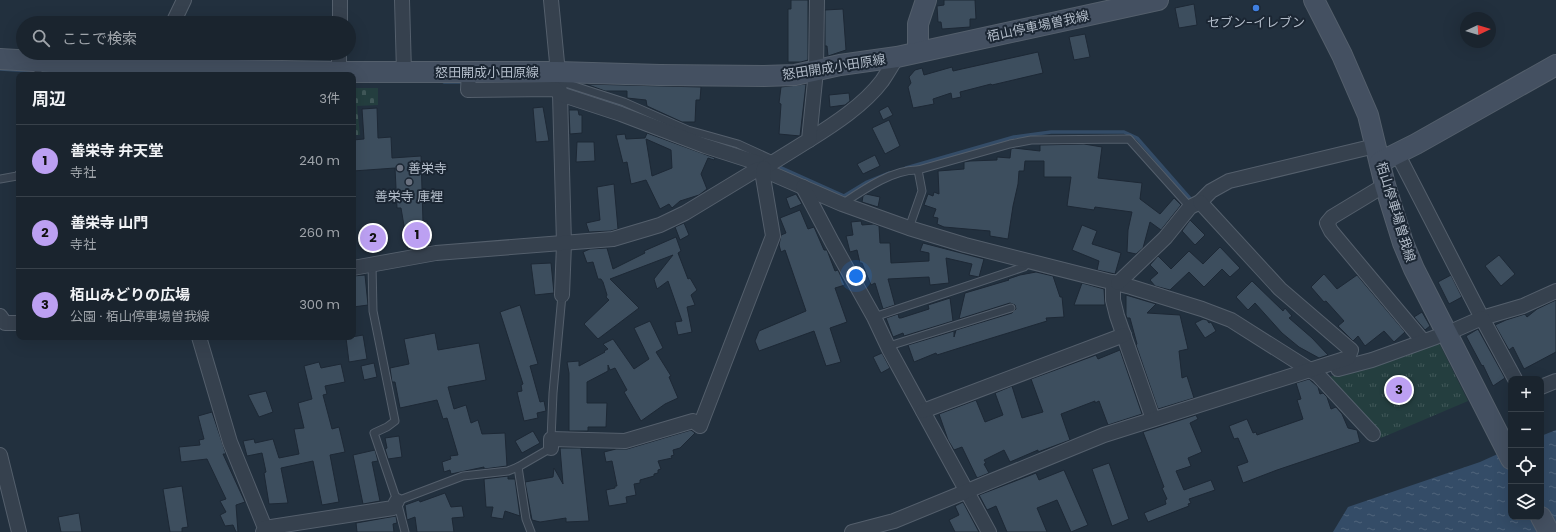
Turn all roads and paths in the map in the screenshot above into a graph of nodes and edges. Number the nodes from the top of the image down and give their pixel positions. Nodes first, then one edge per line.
1 (184, 0) edge
2 (340, 0) edge
3 (402, 0) edge
4 (551, 0) edge
5 (817, 0) edge
6 (926, 0) edge
7 (1158, 0) edge
8 (1314, 0) edge
9 (176, 16) edge
10 (340, 16) edge
11 (918, 52) junction
12 (897, 57) junction
13 (0, 58) edge
14 (339, 63) edge
15 (1556, 65) edge
16 (169, 66) edge
17 (38, 68) edge
18 (816, 71) junction
19 (404, 72) junction
20 (559, 85) junction
21 (809, 140) junction
22 (1384, 154) junction
23 (769, 165) junction
24 (918, 170) junction
25 (16, 176) edge
26 (0, 179) edge
27 (1385, 185) junction
28 (803, 187) junction
29 (842, 204) junction
30 (1195, 204) junction
31 (909, 228) junction
32 (564, 244) junction
33 (1031, 261) junction
34 (372, 264) junction
35 (356, 267) edge
36 (1116, 283) junction
37 (1556, 291) edge
38 (562, 295) joint
39 (1011, 308) dead end
40 (0, 316) edge
41 (874, 317) junction
42 (1482, 318) junction
43 (16, 323) edge
44 (1456, 329) dead end
45 (1124, 335) junction
46 (200, 340) edge
47 (889, 346) junction
48 (1349, 362) junction
49 (1314, 373) junction
50 (1513, 376) edge
51 (1556, 381) edge
52 (1544, 386) edge
53 (923, 411) junction
54 (1153, 419) junction
55 (1373, 434) dead end
56 (551, 443) junction
57 (1508, 453) edge
58 (0, 455) edge
59 (518, 467) junction
60 (967, 490) junction
61 (397, 501) junction
62 (1543, 520) edge
63 (264, 530) edge
64 (19, 532) edge
65 (405, 532) edge
66 (531, 532) edge
67 (852, 532) edge
68 (989, 532) edge
69 (1549, 532) edge

1 - 9 street
2 - 10 street
3 - 19 street
4 - 20 street
5 - 18 street
6 - 11 main road
7 - 11 main road, 栢山停車場曽我線
8 - 22 main road, 栢山停車場曽我線
11 - 12 main road, 怒田開成小田原線
12 - 18 main road, 怒田開成小田原線
12 - 21 street
13 - 17 main road, 怒田開成小田原線
14 - 16 main road, 怒田開成小田原線
14 - 19 main road, 怒田開成小田原線
15 - 22 main road
16 - 17 main road, 怒田開成小田原線
18 - 20 main road, 怒田開成小田原線
18 - 21 street
19 - 20 main road, 怒田開成小田原線
20 - 23 street
20 - 32 street
21 - 23 street
22 - 27 main road, 栢山停車場曽我線
22 - 30 street
22 - 42 street
23 - 28 street
23 - 32 street
23 - 56 street
24 - 29 lane
24 - 30 lane
24 - 31 lane
25 - 26 lane
27 - 48 street
27 - 57 main road, 栢山停車場曽我線
28 - 29 street
28 - 41 street
29 - 31 street
30 - 36 street
30 - 48 street
31 - 33 street
32 - 34 street
32 - 38 street
33 - 36 street
33 - 41 lane
34 - 35 street
34 - 61 lane
36 - 45 street
36 - 49 street
37 - 42 street
38 - 56 lane
39 - 47 lane
40 - 43 street
41 - 47 street
42 - 44 street
42 - 50 street
45 - 53 street
45 - 54 street
46 - 63 street
47 - 53 street
48 - 49 street
49 - 54 street
49 - 55 street
51 - 52 street
53 - 60 street
54 - 60 street
56 - 59 lane
58 - 64 street
59 - 61 lane
59 - 66 lane
60 - 67 street
60 - 68 street
61 - 63 street
61 - 65 lane
62 - 69 main road

